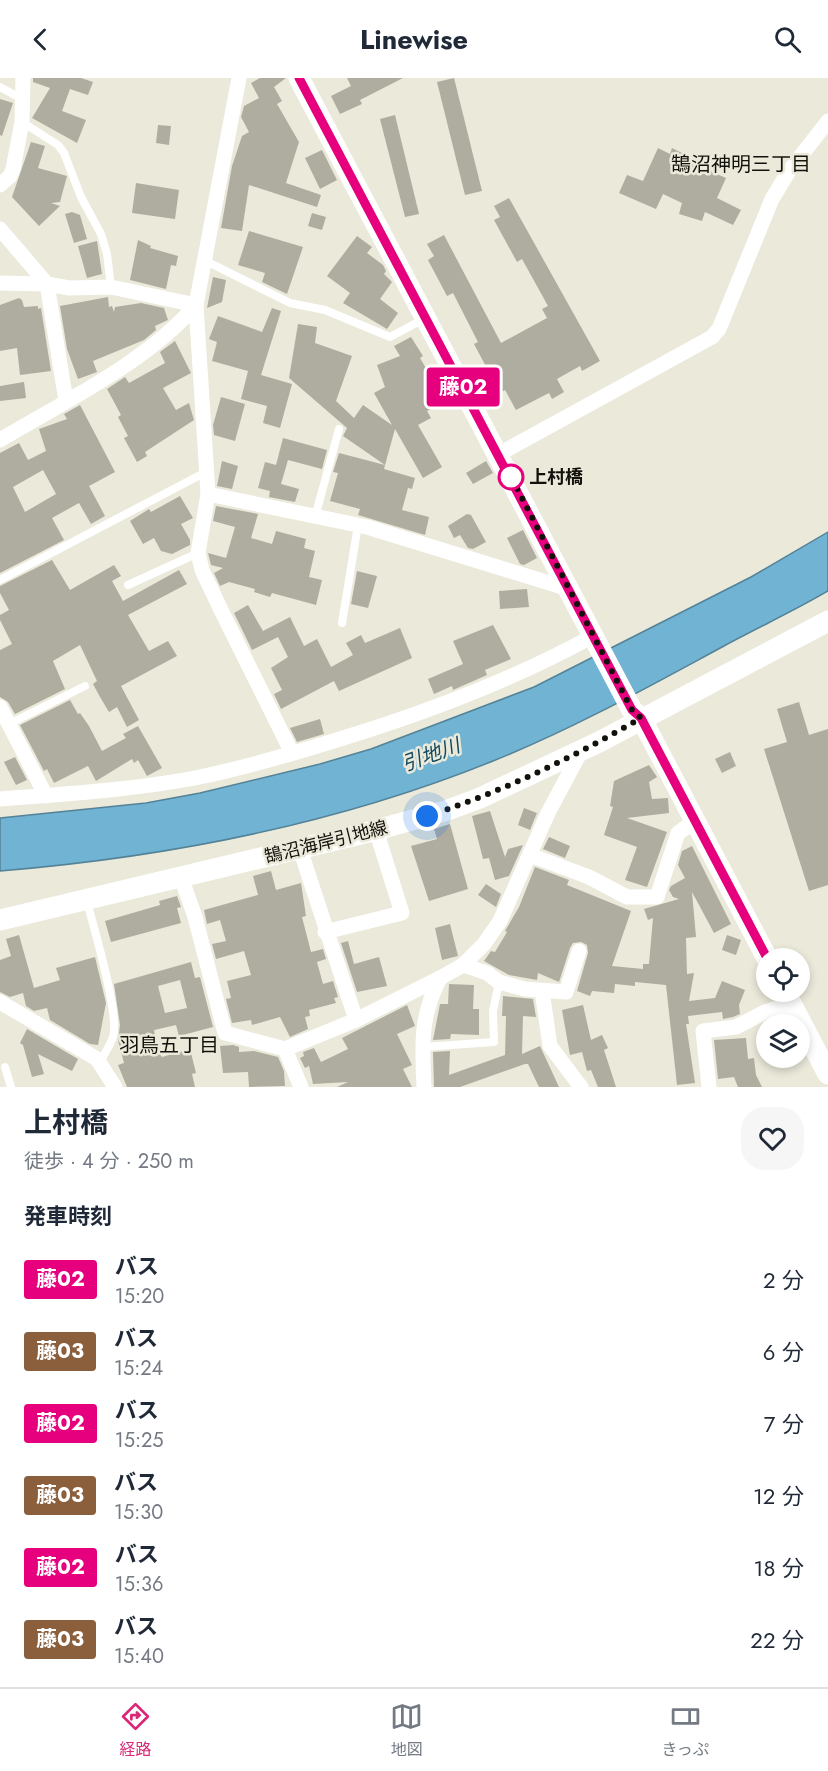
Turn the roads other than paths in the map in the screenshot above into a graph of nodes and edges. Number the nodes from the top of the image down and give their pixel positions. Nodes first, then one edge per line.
1 (23, 78) edge
2 (239, 78) edge
3 (299, 78) edge
4 (0, 87) edge
5 (22, 99) junction
6 (828, 121) edge
7 (22, 122) junction
8 (0, 185) edge
9 (0, 229) edge
10 (206, 261) junction
11 (0, 284) edge
12 (47, 284) junction
13 (111, 287) junction
14 (196, 305) junction
15 (426, 318) junction
16 (66, 401) junction
17 (339, 429) dead end
18 (0, 440) edge
19 (499, 454) junction
20 (206, 472) junction
21 (208, 494) junction
22 (315, 516) junction
23 (358, 525) junction
24 (198, 553) junction
25 (0, 580) edge
26 (128, 585) dead end
27 (569, 589) junction
28 (828, 621) edge
29 (342, 623) dead end
30 (598, 645) junction
31 (85, 686) dead end
32 (0, 707) edge
33 (635, 711) junction
34 (9, 724) junction
35 (581, 751) junction
36 (292, 753) junction
37 (46, 796) junction
38 (0, 799) edge
39 (695, 821) junction
40 (376, 830) junction
41 (300, 849) junction
42 (530, 855) junction
43 (182, 877) junction
44 (87, 901) junction
45 (0, 920) edge
46 (325, 932) junction
47 (762, 948) edge
48 (579, 951) dead end
49 (463, 965) junction
50 (441, 978) junction
51 (499, 982) junction
52 (542, 991) junction
53 (0, 1002) edge
54 (781, 1002) edge
55 (790, 1002) edge
56 (356, 1020) junction
57 (421, 1047) junction
58 (285, 1049) junction
59 (100, 1062) junction
60 (5, 1067) dead end
61 (828, 1074) edge
62 (11, 1087) edge
63 (115, 1087) edge
64 (302, 1087) edge
65 (424, 1087) edge
66 (581, 1087) edge
67 (709, 1087) edge

1 - 5 street
2 - 10 street
3 - 15 street
4 - 5 lane
5 - 7 street
6 - 19 street
7 - 8 street
7 - 13 lane
9 - 12 street
10 - 14 street
10 - 15 lane
11 - 12 street
12 - 13 street
12 - 16 street
13 - 14 street
14 - 16 street
14 - 20 street
15 - 19 street
16 - 18 street
17 - 22 lane
19 - 27 street
20 - 21 street
20 - 25 lane
21 - 22 street
21 - 24 street
22 - 23 street
23 - 27 street
23 - 29 lane
24 - 26 lane
24 - 36 street
27 - 30 street
28 - 33 street, 鵠沼海岸引地線
30 - 33 street
30 - 36 street
31 - 34 lane
32 - 34 street
33 - 35 street, 鵠沼海岸引地線
33 - 39 street
34 - 37 street
35 - 40 street, 鵠沼海岸引地線
35 - 42 street
36 - 37 street
37 - 38 street
39 - 42 street
39 - 47 street
40 - 41 street, 鵠沼海岸引地線
40 - 46 street
41 - 43 street, 鵠沼海岸引地線
41 - 46 street
42 - 49 street
43 - 44 street, 鵠沼海岸引地線
43 - 58 street
44 - 45 street, 鵠沼海岸引地線
44 - 59 lane
46 - 56 street
48 - 52 street
49 - 50 street
49 - 51 street
50 - 56 street
50 - 57 street
51 - 52 street
51 - 57 lane
52 - 66 street
53 - 59 street
54 - 67 street
55 - 61 street
56 - 58 street
57 - 65 street
58 - 64 street
59 - 63 street
60 - 62 lane

